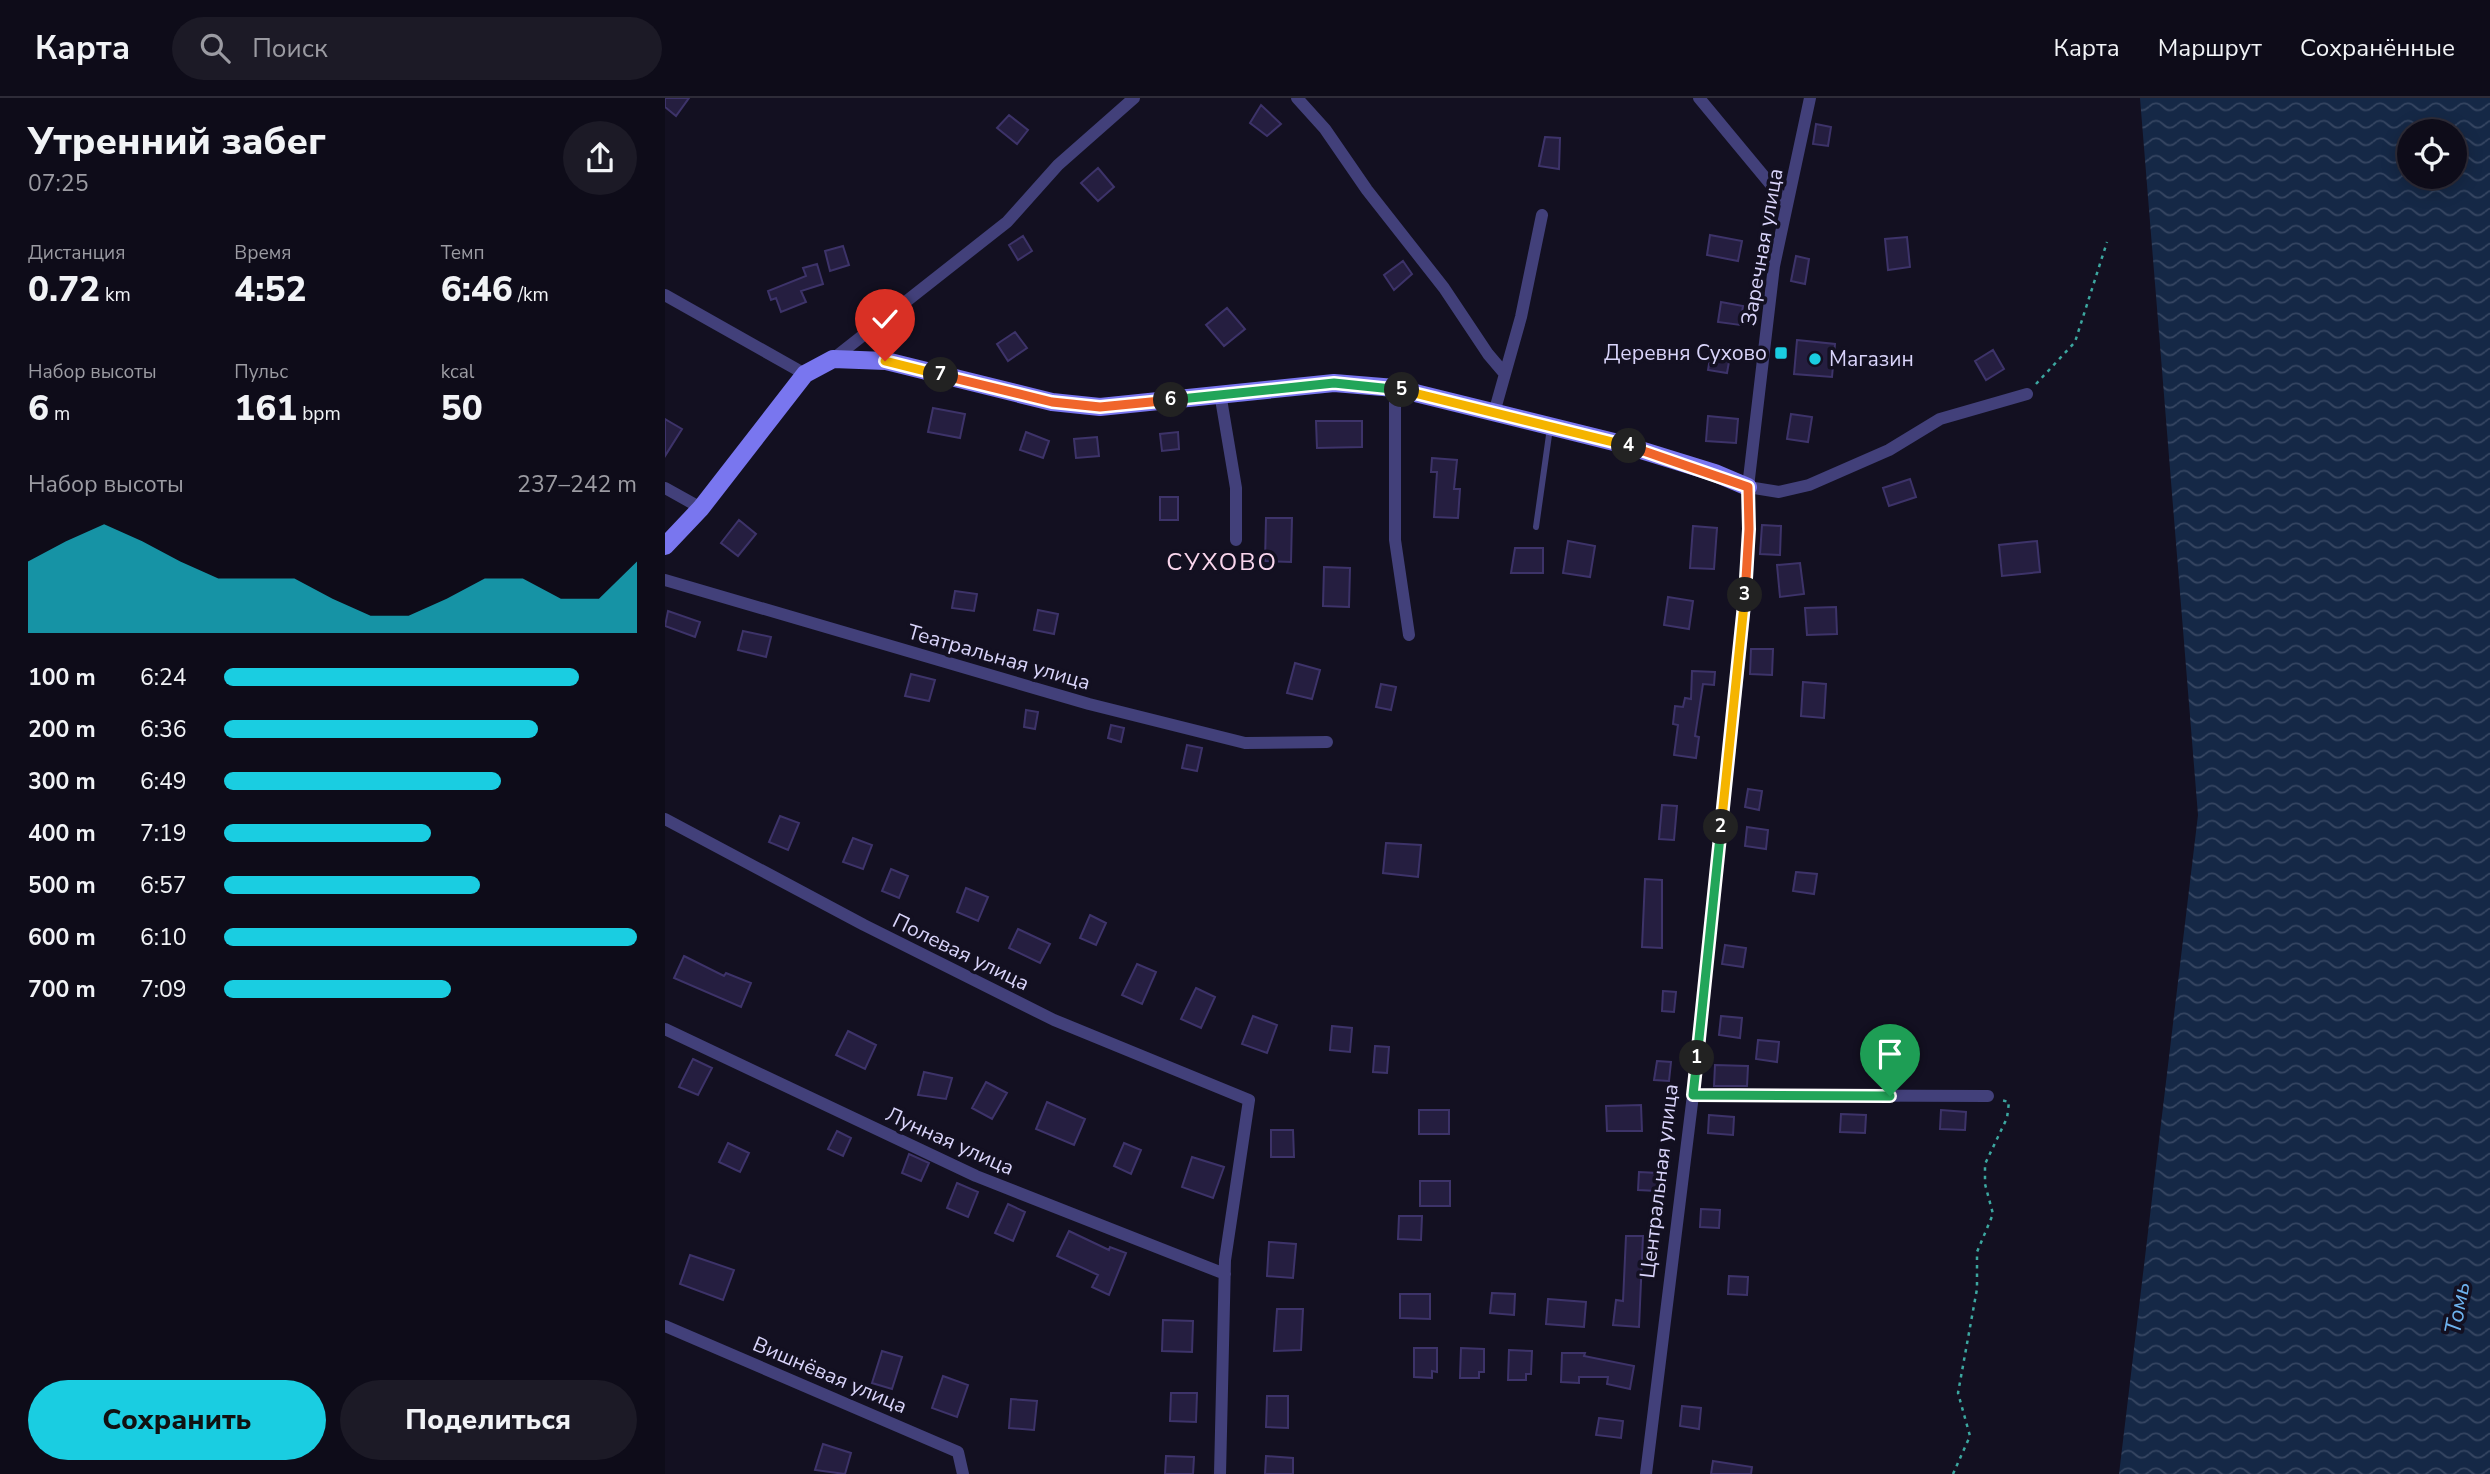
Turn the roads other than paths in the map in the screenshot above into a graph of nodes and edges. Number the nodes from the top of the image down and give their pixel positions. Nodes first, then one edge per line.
1 (1134, 98) edge
2 (1297, 98) edge
3 (1699, 98) edge
4 (1809, 98) edge
5 (1787, 204) junction
6 (1542, 215) dead end
7 (665, 295) edge
8 (833, 359) junction
9 (805, 373) junction
10 (1505, 374) junction
11 (1395, 388) junction
12 (1220, 393) junction
13 (2027, 394) road end
14 (1494, 413) junction
15 (1550, 426) junction
16 (1748, 487) junction
17 (665, 488) edge
18 (701, 508) junction
19 (1536, 527) dead end
20 (1236, 540) dead end
21 (665, 546) edge
22 (665, 580) edge
23 (1409, 635) dead end
24 (1327, 742) dead end
25 (665, 819) edge
26 (665, 1030) edge
27 (1693, 1095) junction
28 (1988, 1096) road end
29 (1225, 1274) junction
30 (665, 1326) edge
31 (963, 1474) edge
32 (1220, 1474) edge
33 (1646, 1474) edge

1 - 8 street
2 - 10 street
3 - 5 street
4 - 5 street, Заречная улица
5 - 16 street, Заречная улица
6 - 10 street
7 - 9 street
8 - 9 street
8 - 12 street
9 - 18 street
10 - 14 street
11 - 12 street
11 - 14 street
11 - 23 street
12 - 20 street
13 - 16 street
14 - 15 street
15 - 16 street
15 - 19 lane
16 - 27 street, Центральная улица
17 - 18 street
18 - 21 street
22 - 24 street, Театральная улица
25 - 29 street, Полевая улица
26 - 29 street, Лунная улица
27 - 28 street
27 - 33 street, Центральная улица
29 - 32 street
30 - 31 street, Вишнёвая улица

